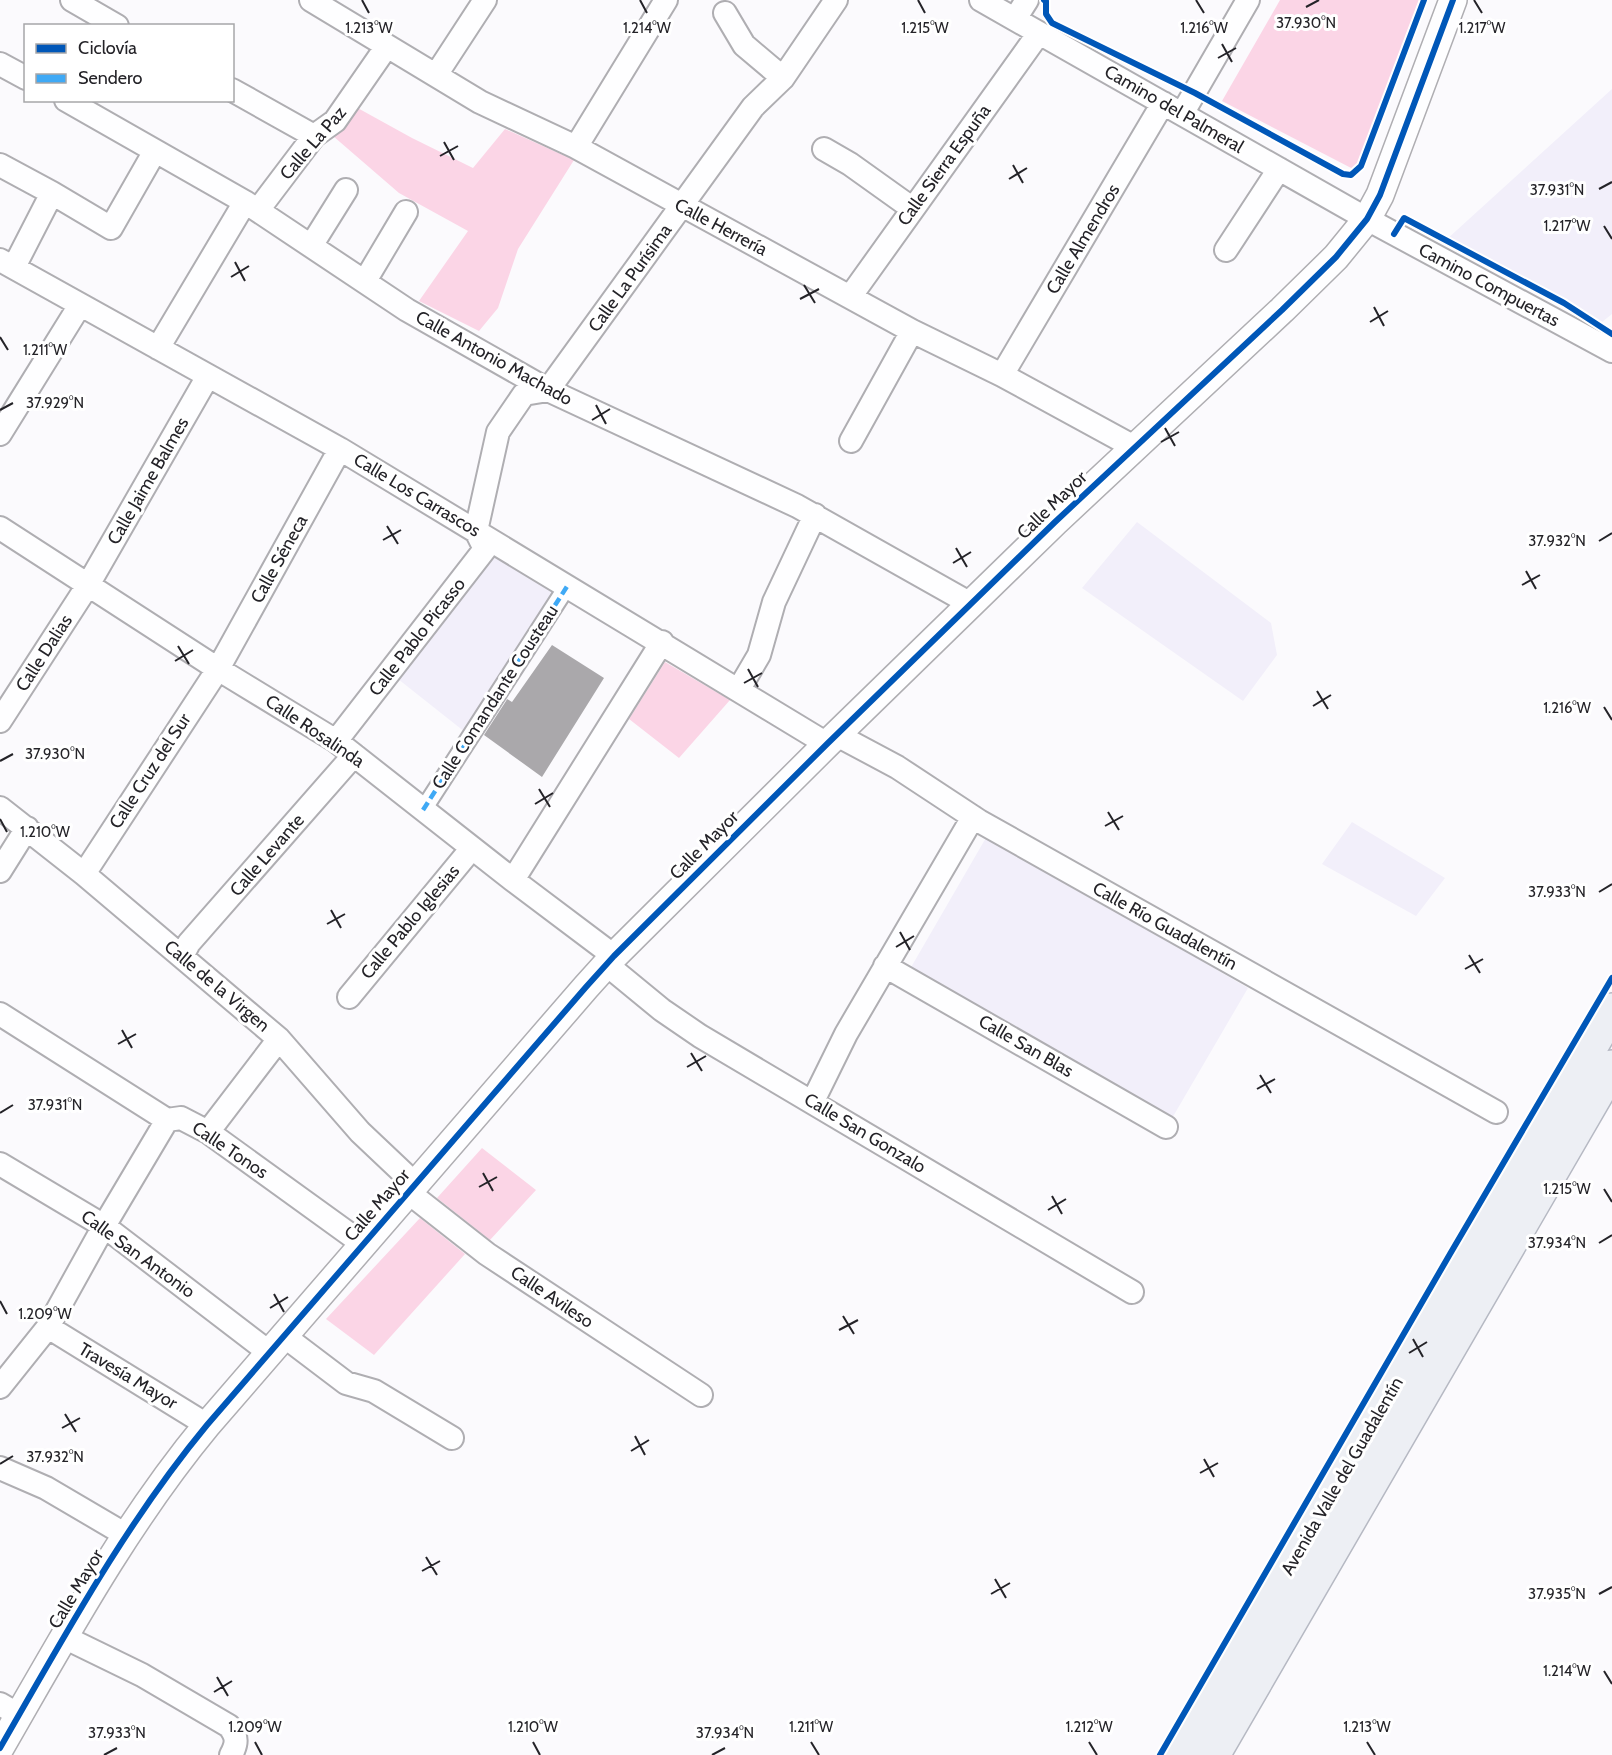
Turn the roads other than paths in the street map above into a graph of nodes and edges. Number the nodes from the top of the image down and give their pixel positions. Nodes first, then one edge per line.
1 (72, 0) edge
2 (311, 0) edge
3 (485, 0) edge
4 (666, 0) edge
5 (836, 0) edge
6 (981, 0) edge
7 (1027, 0) edge
8 (1248, 0) edge
9 (1453, 0) edge
10 (725, 13) dead end
11 (1015, 19) junction
12 (114, 24) edge
13 (1039, 33) junction
14 (387, 46) junction
15 (0, 64) edge
16 (436, 75) junction
17 (24, 77) edge
18 (783, 78) junction
19 (234, 91) edge
20 (69, 102) edge
21 (1173, 109) junction
22 (314, 136) junction
23 (576, 147) junction
24 (824, 149) dead end
25 (155, 151) junction
26 (0, 165) edge
27 (1279, 169) junction
28 (346, 190) dead end
29 (52, 193) junction
30 (251, 206) junction
31 (682, 207) junction
32 (913, 209) junction
33 (406, 212) dead end
34 (1366, 219) junction
35 (311, 246) junction
36 (1226, 250) dead end
37 (7, 264) edge
38 (365, 281) junction
39 (850, 297) junction
40 (80, 305) junction
41 (912, 331) junction
42 (158, 348) junction
43 (1612, 351) edge
44 (1002, 375) junction
45 (208, 376) junction
46 (548, 390) junction
47 (0, 434) edge
48 (851, 441) dead end
49 (1134, 447) junction
50 (340, 449) junction
51 (815, 516) junction
52 (0, 528) edge
53 (476, 531) junction
54 (88, 585) junction
55 (568, 585) junction
56 (970, 604) junction
57 (662, 642) junction
58 (218, 669) junction
59 (739, 689) junction
60 (0, 721) edge
61 (832, 739) junction
62 (336, 741) junction
63 (354, 755) junction
64 (0, 808) edge
65 (423, 810) junction
66 (974, 818) junction
67 (27, 828) junction
68 (472, 848) junction
69 (0, 871) edge
70 (84, 874) junction
71 (513, 880) junction
72 (182, 956) junction
73 (610, 960) junction
74 (885, 966) junction
75 (349, 997) dead end
76 (1612, 1010) edge
77 (0, 1014) edge
78 (279, 1039) junction
79 (1612, 1067) edge
80 (813, 1101) junction
81 (1496, 1112) dead end
82 (167, 1120) junction
83 (1166, 1127) dead end
84 (208, 1132) junction
85 (0, 1164) edge
86 (412, 1188) junction
87 (104, 1226) junction
88 (363, 1244) junction
89 (1131, 1292) dead end
90 (48, 1327) junction
91 (277, 1344) junction
92 (0, 1387) edge
93 (701, 1395) dead end
94 (207, 1425) junction
95 (452, 1438) dead end
96 (0, 1468) edge
97 (126, 1535) junction
98 (64, 1637) junction
99 (9, 1710) edge
100 (1, 1745) edge
101 (231, 1755) edge
102 (1180, 1755) edge
103 (1213, 1755) edge

1 - 12 street
2 - 14 street, Calle Herrería
3 - 16 street
4 - 23 street
5 - 18 street, Calle La Purísima
6 - 11 street, Camino del Palmeral
7 - 11 street
8 - 21 street, Calle Almendros
9 - 34 street, Calle Mayor
10 - 18 street
11 - 13 street, Camino del Palmeral
13 - 21 street, Camino del Palmeral
13 - 32 street, Calle Sierra Espuña
14 - 16 street, Calle Herrería
14 - 22 street, Calle La Paz
15 - 17 street
16 - 23 street, Calle Herrería
18 - 31 street, Calle La Purísima
19 - 22 street
20 - 25 street, Calle Antonio Machado
21 - 27 street, Camino del Palmeral
21 - 44 street, Calle Almendros
22 - 30 street, Calle La Paz
23 - 31 street, Calle Herrería
24 - 32 street
25 - 29 street
25 - 30 street, Calle Antonio Machado
26 - 29 street
27 - 34 street, Camino del Palmeral
27 - 36 street
28 - 35 street
29 - 37 street
30 - 35 street, Calle Antonio Machado
30 - 42 street, Calle La Paz
31 - 39 street, Calle Herrería
31 - 46 street, Calle La Purísima
32 - 39 street, Calle Sierra Espuña
33 - 38 street
34 - 43 street, Camino Compuertas
34 - 49 street, Calle Mayor
35 - 38 street, Calle Antonio Machado
37 - 40 street, Calle Los Carrascos
38 - 46 street, Calle Antonio Machado
39 - 41 street, Calle Herrería
40 - 42 street, Calle Los Carrascos
40 - 47 street
41 - 44 street, Calle Herrería
41 - 48 street
42 - 45 street, Calle Los Carrascos
44 - 49 street, Calle Herrería
45 - 50 street, Calle Los Carrascos
45 - 54 street, Calle Jaime Balmes
46 - 51 street, Calle Antonio Machado
46 - 53 street
49 - 56 street, Calle Mayor
50 - 53 street, Calle Los Carrascos
50 - 58 street, Calle Séneca
51 - 56 street, Calle Antonio Machado
51 - 59 street
52 - 54 street, Calle Rosalinda
53 - 55 street, Calle Los Carrascos
53 - 62 street, Calle Pablo Picasso
54 - 58 street, Calle Rosalinda
54 - 60 street, Calle Dalias
55 - 57 street, Calle Los Carrascos
55 - 65 street, Calle Comandante Cousteau
56 - 61 street, Calle Mayor
57 - 59 street, Calle Los Carrascos
57 - 71 street
58 - 62 street, Calle Rosalinda
58 - 70 street, Calle Cruz del Sur
59 - 61 street, Calle Los Carrascos
61 - 66 street, Calle Río Guadalentín
61 - 73 street, Calle Mayor
62 - 63 street, Calle Rosalinda
63 - 65 street, Calle Rosalinda
63 - 72 street, Calle Levante
64 - 67 street, Calle de la Virgen
65 - 68 street, Calle Rosalinda
66 - 74 street
66 - 81 street, Calle Río Guadalentín
67 - 69 street
67 - 70 street, Calle de la Virgen
68 - 71 street, Calle Rosalinda
68 - 75 street, Calle Pablo Iglesias
70 - 72 street, Calle de la Virgen
71 - 73 street, Calle Rosalinda
72 - 78 street, Calle de la Virgen
73 - 80 street, Calle San Gonzalo
73 - 86 street, Calle Mayor
74 - 80 street
74 - 83 street, Calle San Blas
76 - 102 main road, Avenida Valle del Guadalentín
77 - 82 street, Calle Tonos
78 - 84 street
78 - 86 street, Calle de la Virgen
79 - 103 main road, Avenida Valle del Guadalentín
80 - 89 street, Calle San Gonzalo
82 - 84 street, Calle Tonos
82 - 87 street
84 - 88 street, Calle Tonos
85 - 87 street, Calle San Antonio
86 - 88 street, Calle Mayor
86 - 93 street, Calle Avileso
87 - 90 street
87 - 91 street, Calle San Antonio
88 - 91 street, Calle Mayor
90 - 92 street
90 - 94 street, Travesía Mayor
91 - 94 street, Calle Mayor
91 - 95 street, Calle San Antonio
94 - 97 street, Calle Mayor
96 - 97 street
97 - 98 street, Calle Mayor
98 - 99 street, Calle Mayor
98 - 101 street
99 - 100 street, Calle Mayor

